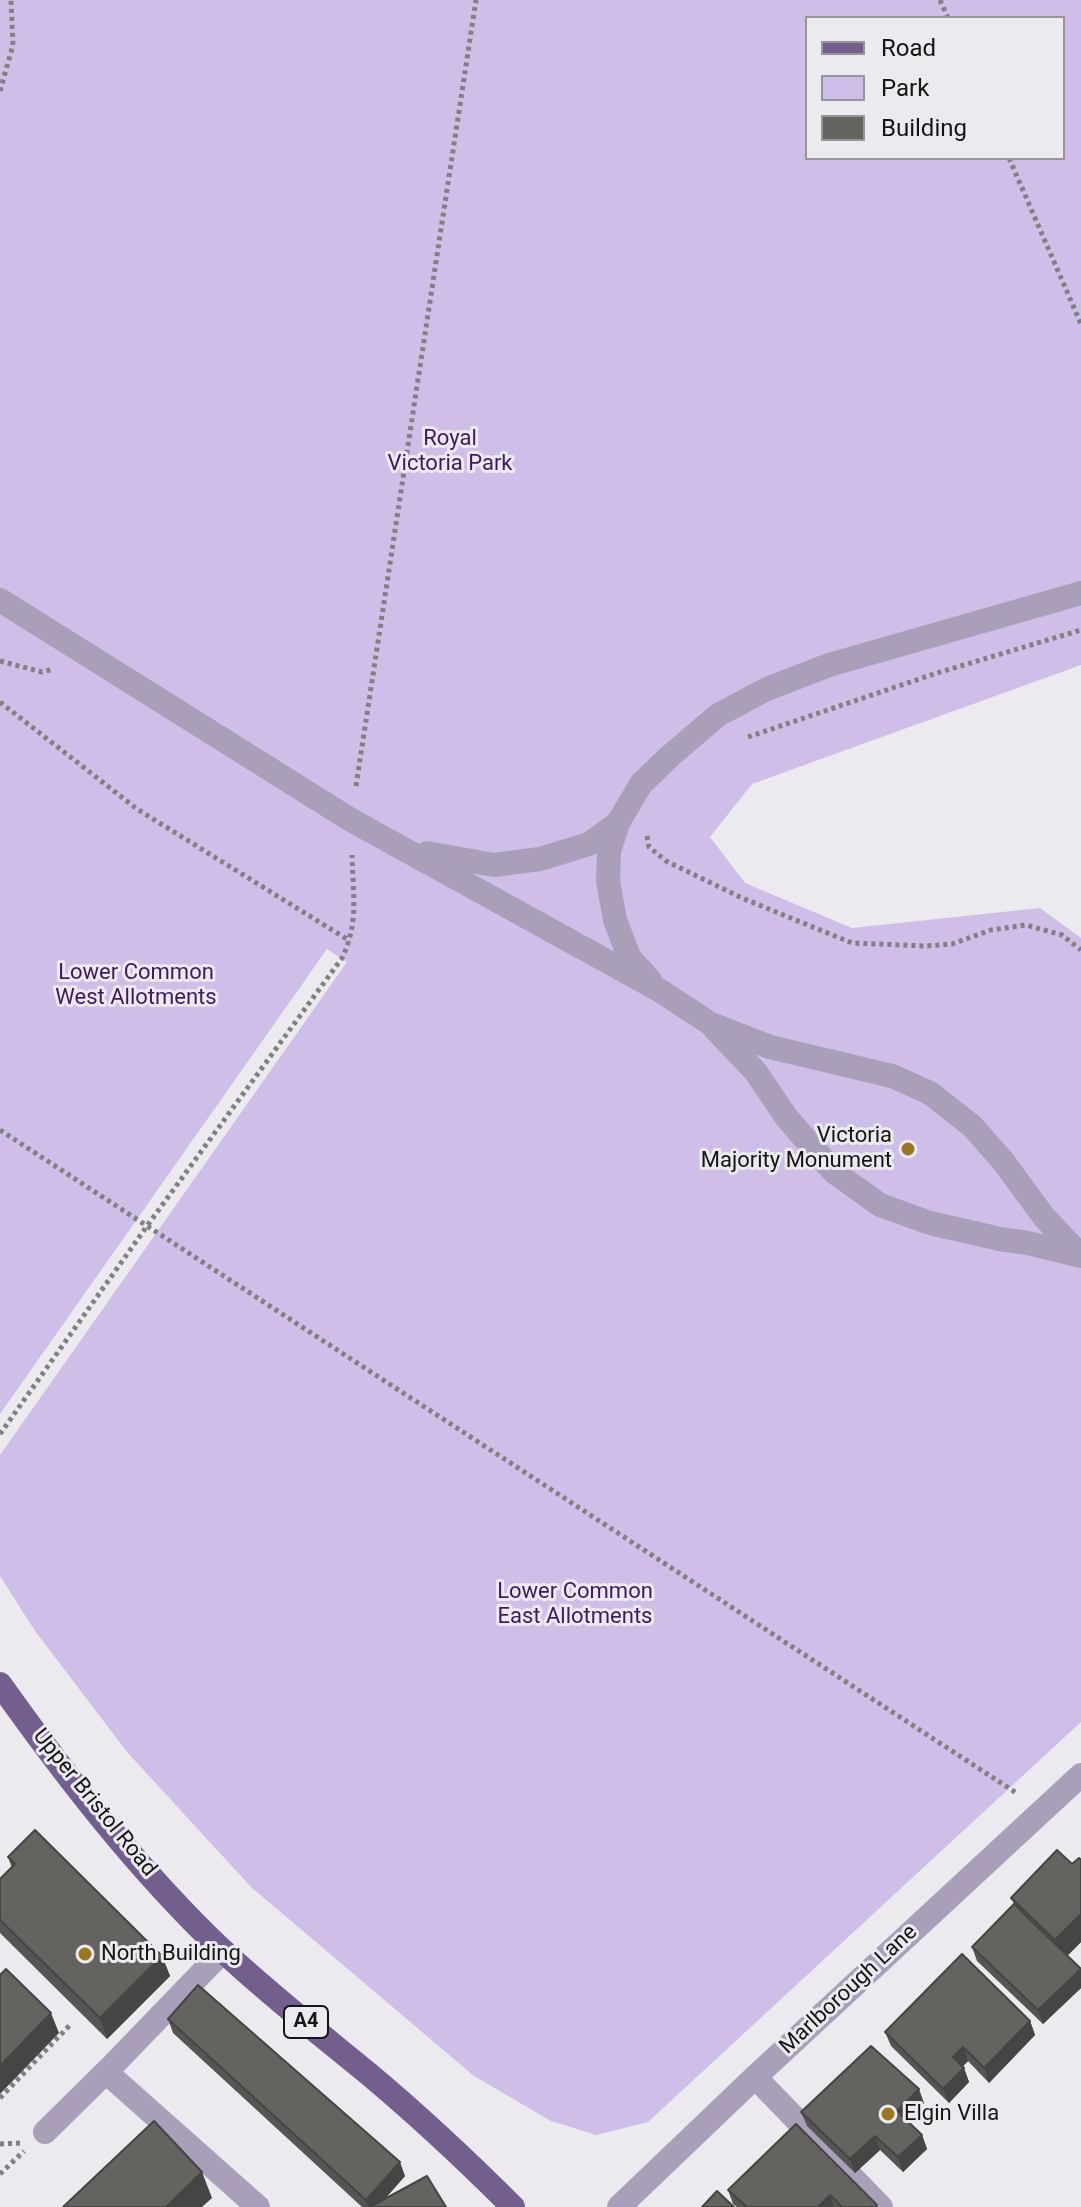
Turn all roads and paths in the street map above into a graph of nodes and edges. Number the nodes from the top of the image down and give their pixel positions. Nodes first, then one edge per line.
1 (11, 0) edge
2 (476, 0) edge
3 (0, 91) edge
4 (1010, 160) edge
5 (1081, 324) edge
6 (1081, 593) edge
7 (0, 600) edge
8 (1081, 630) edge
9 (0, 702) edge
10 (739, 740) dead end
11 (351, 820) junction
12 (618, 823) junction
13 (646, 829) dead end
14 (396, 845) junction
15 (350, 941) junction
16 (1081, 950) edge
17 (659, 990) junction
18 (711, 1024) junction
19 (0, 1130) edge
20 (147, 1226) junction
21 (1081, 1256) edge
22 (0, 1434) edge
23 (3, 1696) edge
24 (1081, 1775) edge
25 (1042, 1810) junction
26 (223, 1951) junction
27 (71, 2024) dead end
28 (106, 2072) junction
29 (755, 2077) junction
30 (0, 2098) edge
31 (45, 2132) dead end
32 (258, 2207) edge
33 (513, 2207) edge
34 (619, 2207) edge
35 (881, 2207) edge

1 - 3 path
2 - 11 path
4 - 5 path
6 - 12 street
7 - 11 street
8 - 10 path
9 - 15 path
11 - 14 street
11 - 15 path
12 - 14 street
12 - 17 street
13 - 16 path
14 - 17 street
15 - 20 path
17 - 18 street
18 - 21 street
18 - 21 street
19 - 20 path
20 - 22 path
20 - 25 path
23 - 26 main road, Upper Bristol Road / A4
24 - 25 street, Marlborough Lane
25 - 29 street, Marlborough Lane
26 - 28 street
26 - 33 main road, Upper Bristol Road / A4
27 - 30 path
28 - 31 street
28 - 32 street
29 - 34 street, Marlborough Lane
29 - 35 street

